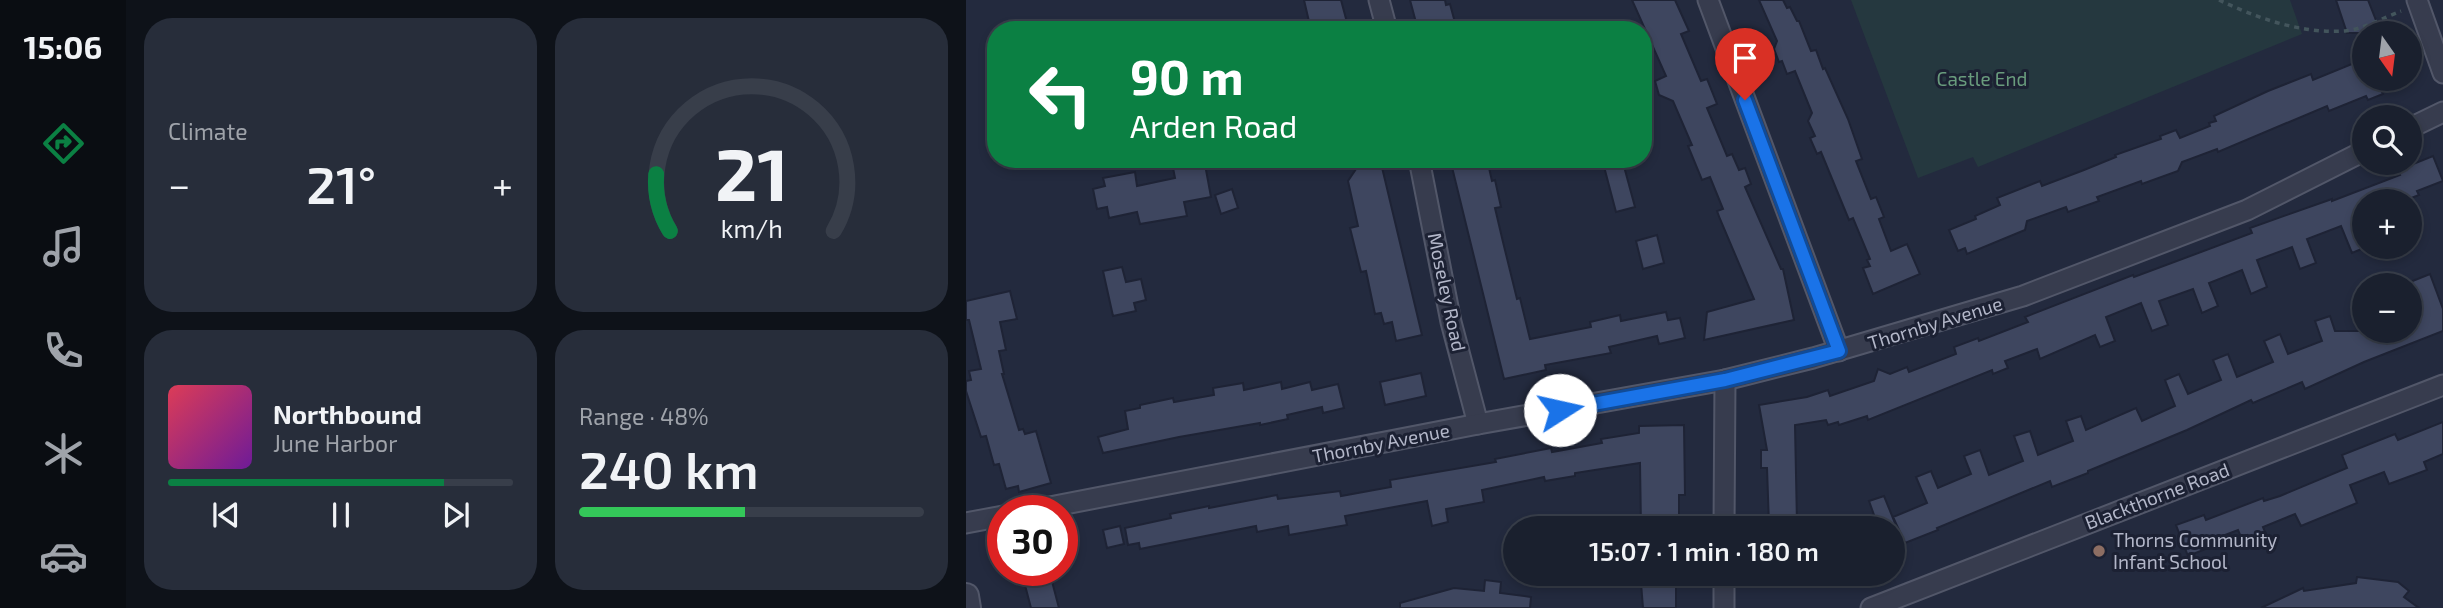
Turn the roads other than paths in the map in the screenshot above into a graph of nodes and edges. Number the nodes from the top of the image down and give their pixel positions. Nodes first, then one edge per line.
1 (1379, 0) edge
2 (1708, 0) edge
3 (2418, 2) edge
4 (1385, 21) edge
5 (2443, 73) edge
6 (2443, 112) edge
7 (2422, 122) edge
8 (2352, 157) edge
9 (1421, 168) edge
10 (1839, 351) junction
11 (1725, 380) junction
12 (2443, 385) edge
13 (1478, 424) junction
14 (1078, 502) edge
15 (1724, 516) edge
16 (987, 519) edge
17 (966, 523) edge
18 (1724, 586) edge
19 (966, 596) edge
20 (968, 608) edge
21 (1724, 608) edge
22 (1871, 608) edge

1 - 4 street
2 - 10 street
3 - 5 street
6 - 7 street
8 - 10 street, Thornby Avenue
9 - 13 street, Moseley Road
10 - 11 street, Thornby Avenue
11 - 13 street, Thornby Avenue
11 - 15 street
12 - 22 street, Blackthorne Road
13 - 14 street, Thornby Avenue
16 - 17 street
18 - 21 street
19 - 20 street

